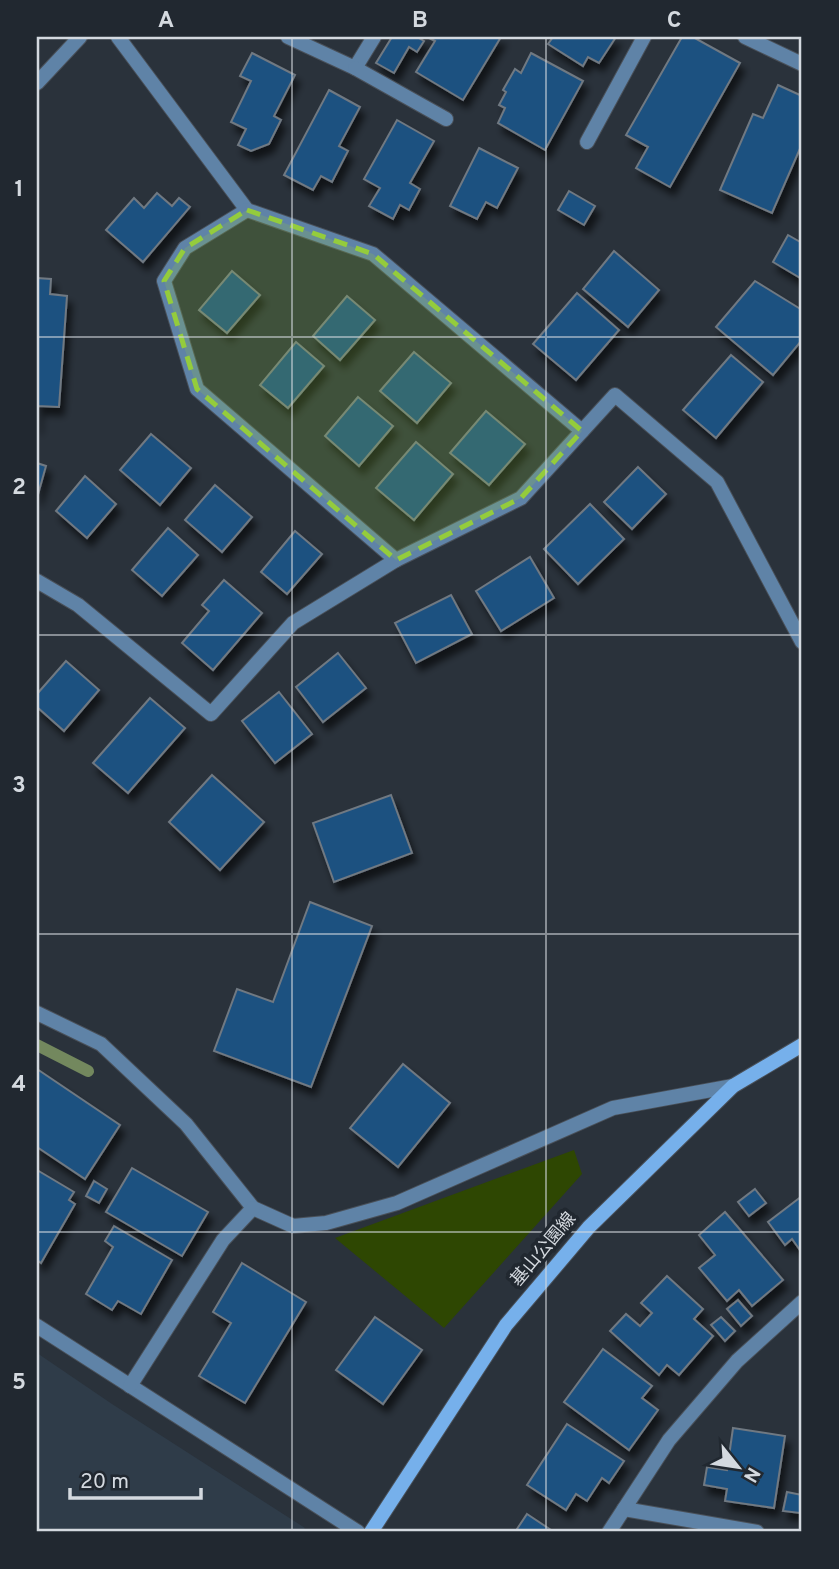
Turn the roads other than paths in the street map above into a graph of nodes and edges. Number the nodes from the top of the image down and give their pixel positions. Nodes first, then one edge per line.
1 (80, 37) edge
2 (118, 37) edge
3 (288, 37) edge
4 (374, 37) edge
5 (644, 37) edge
6 (746, 37) edge
7 (802, 64) edge
8 (355, 68) junction
9 (37, 83) edge
10 (446, 119) dead end
11 (587, 142) dead end
12 (247, 210) junction
13 (582, 431) junction
14 (396, 560) junction
15 (37, 580) edge
16 (802, 642) edge
17 (37, 1013) edge
18 (802, 1045) edge
19 (733, 1086) junction
20 (253, 1208) junction
21 (802, 1302) edge
22 (37, 1325) edge
23 (130, 1386) junction
24 (624, 1509) junction
25 (358, 1532) edge
26 (371, 1532) edge
27 (609, 1532) edge
28 (757, 1532) edge

1 - 9 street
2 - 12 street
3 - 8 street
4 - 8 street
5 - 11 street
6 - 7 street
8 - 10 street
12 - 13 street
12 - 14 street
13 - 14 street
13 - 16 street
14 - 15 street
17 - 20 street
18 - 19 main road, 基山公園線
19 - 20 street
19 - 26 main road, 基山公園線
20 - 23 street
21 - 24 street
22 - 23 street
23 - 25 street
24 - 27 street
24 - 28 street

